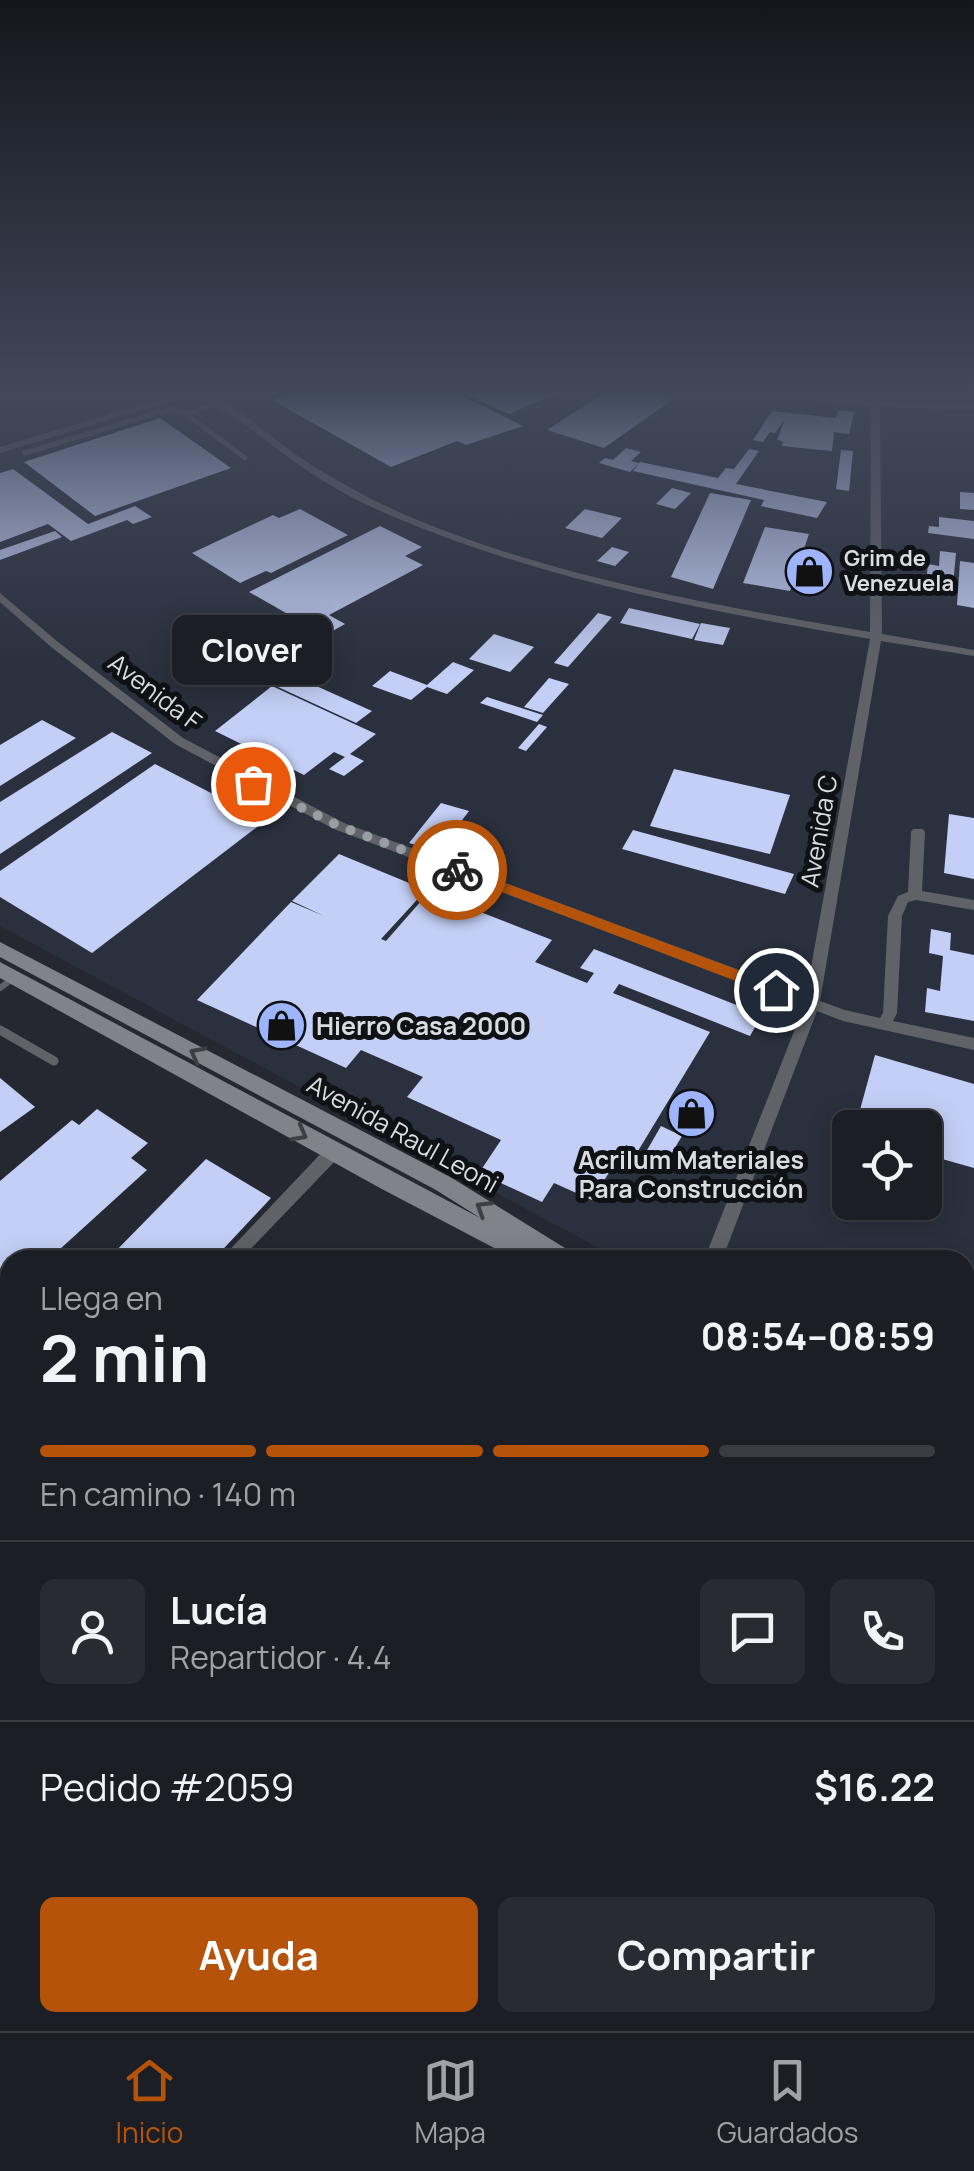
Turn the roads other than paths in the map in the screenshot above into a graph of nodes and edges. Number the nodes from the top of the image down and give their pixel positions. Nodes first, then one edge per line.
1 (344, 487) edge
2 (876, 487) edge
3 (0, 596) edge
4 (876, 636) junction
5 (974, 653) edge
6 (918, 832) dead end
7 (915, 895) junction
8 (974, 905) edge
9 (0, 948) edge
10 (5, 978) edge
11 (812, 1004) junction
12 (884, 1024) junction
13 (0, 1030) edge
14 (974, 1044) edge
15 (54, 1061) dead end
16 (333, 1152) junction
17 (238, 1250) edge
18 (521, 1250) edge
19 (549, 1250) edge
20 (717, 1250) edge

1 - 4 street
2 - 4 street, Avenida C
3 - 11 street, Avenida F
4 - 5 street
4 - 11 street, Avenida C
6 - 7 street
7 - 8 street
7 - 12 street
19 -> 9 main road, Avenida Raul Leoni
10 -> 16 main road, Avenida Raul Leoni
11 - 12 street, Avenida F
11 - 20 street, Avenida C
12 - 14 street, Avenida F
13 - 15 lane
16 - 17 street
16 - 18 main road, Avenida Raul Leoni

